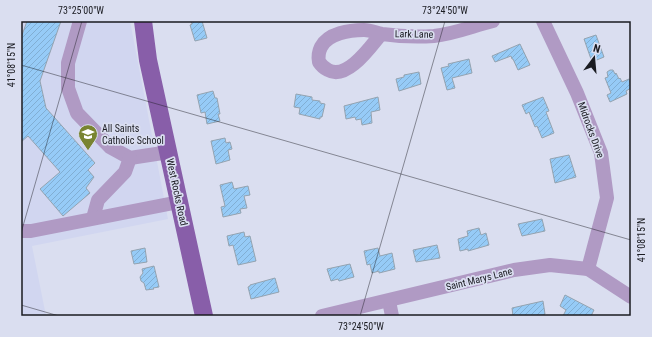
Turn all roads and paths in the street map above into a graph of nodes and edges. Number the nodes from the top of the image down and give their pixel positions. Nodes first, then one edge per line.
1 (80, 21) edge
2 (142, 21) edge
3 (492, 21) edge
4 (543, 21) edge
5 (382, 34) dead end
6 (169, 152) junction
7 (130, 158) junction
8 (179, 202) junction
9 (93, 218) junction
10 (21, 231) edge
11 (588, 269) junction
12 (631, 297) edge
13 (389, 301) junction
14 (204, 316) edge
15 (322, 316) edge
16 (392, 316) edge

1 - 7 street
2 - 6 main road, West Rocks Road
3 - 5 street, Lark Lane
4 - 11 street, Midrocks Drive
6 - 7 street
6 - 8 main road, West Rocks Road
7 - 9 street
8 - 9 street
8 - 14 main road, West Rocks Road
9 - 10 street
11 - 12 street, Saint Marys Lane
11 - 13 street, Saint Marys Lane
13 - 15 street, Saint Marys Lane
13 - 16 street

